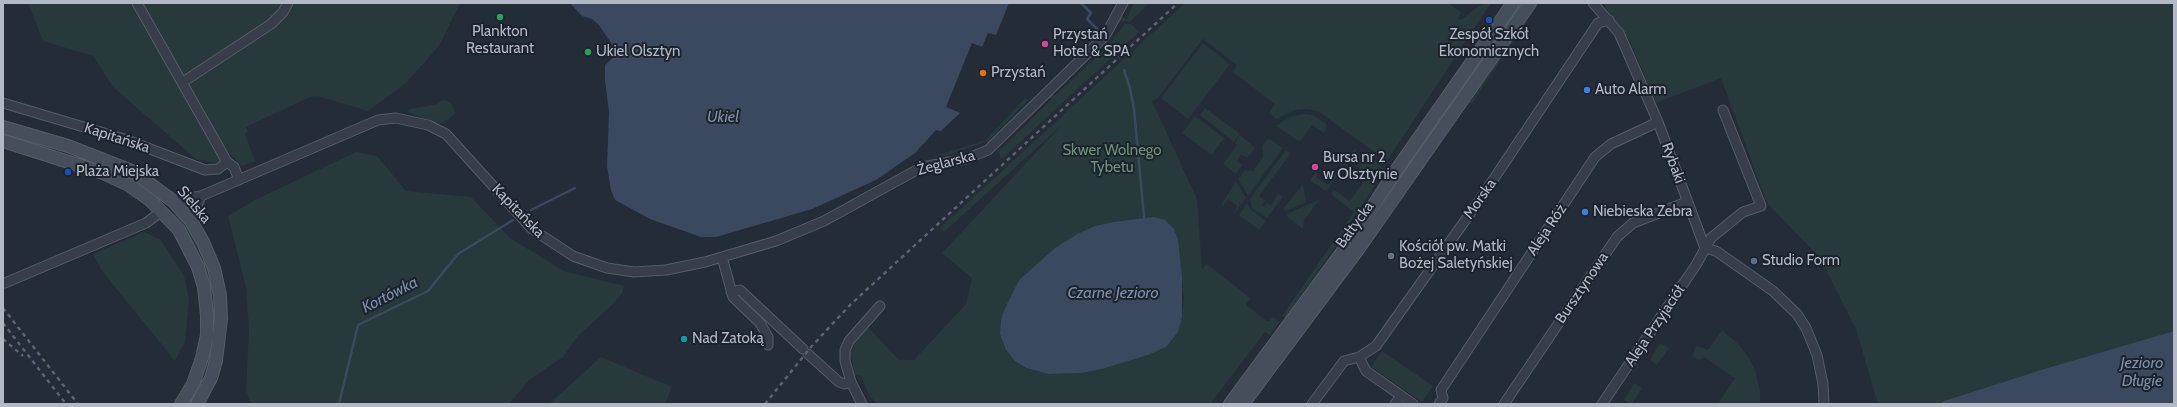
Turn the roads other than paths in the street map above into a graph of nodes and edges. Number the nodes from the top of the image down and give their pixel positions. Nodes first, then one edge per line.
1 (137, 3) edge
2 (288, 3) edge
3 (1123, 3) edge
4 (1514, 3) edge
5 (1530, 3) edge
6 (1593, 3) edge
7 (1609, 20) junction
8 (183, 82) junction
9 (3, 103) edge
10 (1723, 110) dead end
11 (1658, 122) junction
12 (3, 127) edge
13 (3, 141) edge
14 (227, 162) junction
15 (240, 180) junction
16 (201, 196) junction
17 (173, 201) junction
18 (1687, 202) junction
19 (162, 211) junction
20 (191, 221) junction
21 (1705, 248) junction
22 (722, 257) junction
23 (5, 283) dead end
24 (731, 292) junction
25 (880, 306) dead end
26 (768, 346) dead end
27 (1359, 357) junction
28 (851, 382) junction
29 (1401, 396) junction
30 (181, 404) edge
31 (197, 404) edge
32 (862, 404) edge
33 (1230, 404) edge
34 (1243, 404) edge
35 (1312, 404) edge
36 (1395, 404) edge
37 (1413, 404) edge
38 (1439, 404) edge
39 (1504, 404) edge
40 (1602, 404) edge
41 (1824, 404) edge

1 - 8 street
2 - 8 street
3 - 22 street, Żeglarska
4 - 33 main road, Bałtycka
5 - 34 main road, Bałtycka
6 - 7 street, Rybaki
7 - 11 street, Rybaki
7 - 27 street, Morska
8 - 14 street
9 - 14 street, Kapitańska
10 - 21 street, Aleja Przyjaciół
11 - 18 street, Rybaki
11 - 38 street, Aleja Róż
12 - 17 main road, Sielska
13 - 19 main road, Sielska
14 - 15 street
15 - 16 street, Kapitańska
15 - 22 street, Kapitańska
16 - 17 street, Kapitańska
16 - 20 street
17 - 20 main road, Sielska
18 - 21 street, Rybaki
18 - 39 street, Bursztynowa
19 - 23 street
19 - 30 main road, Sielska
20 - 31 main road, Sielska
21 - 40 street, Aleja Przyjaciół
21 - 41 street
22 - 24 street
24 - 26 street
24 - 28 street
25 - 28 street
27 - 29 street
27 - 35 street, Morska
28 - 32 street
29 - 36 street
29 - 37 street

